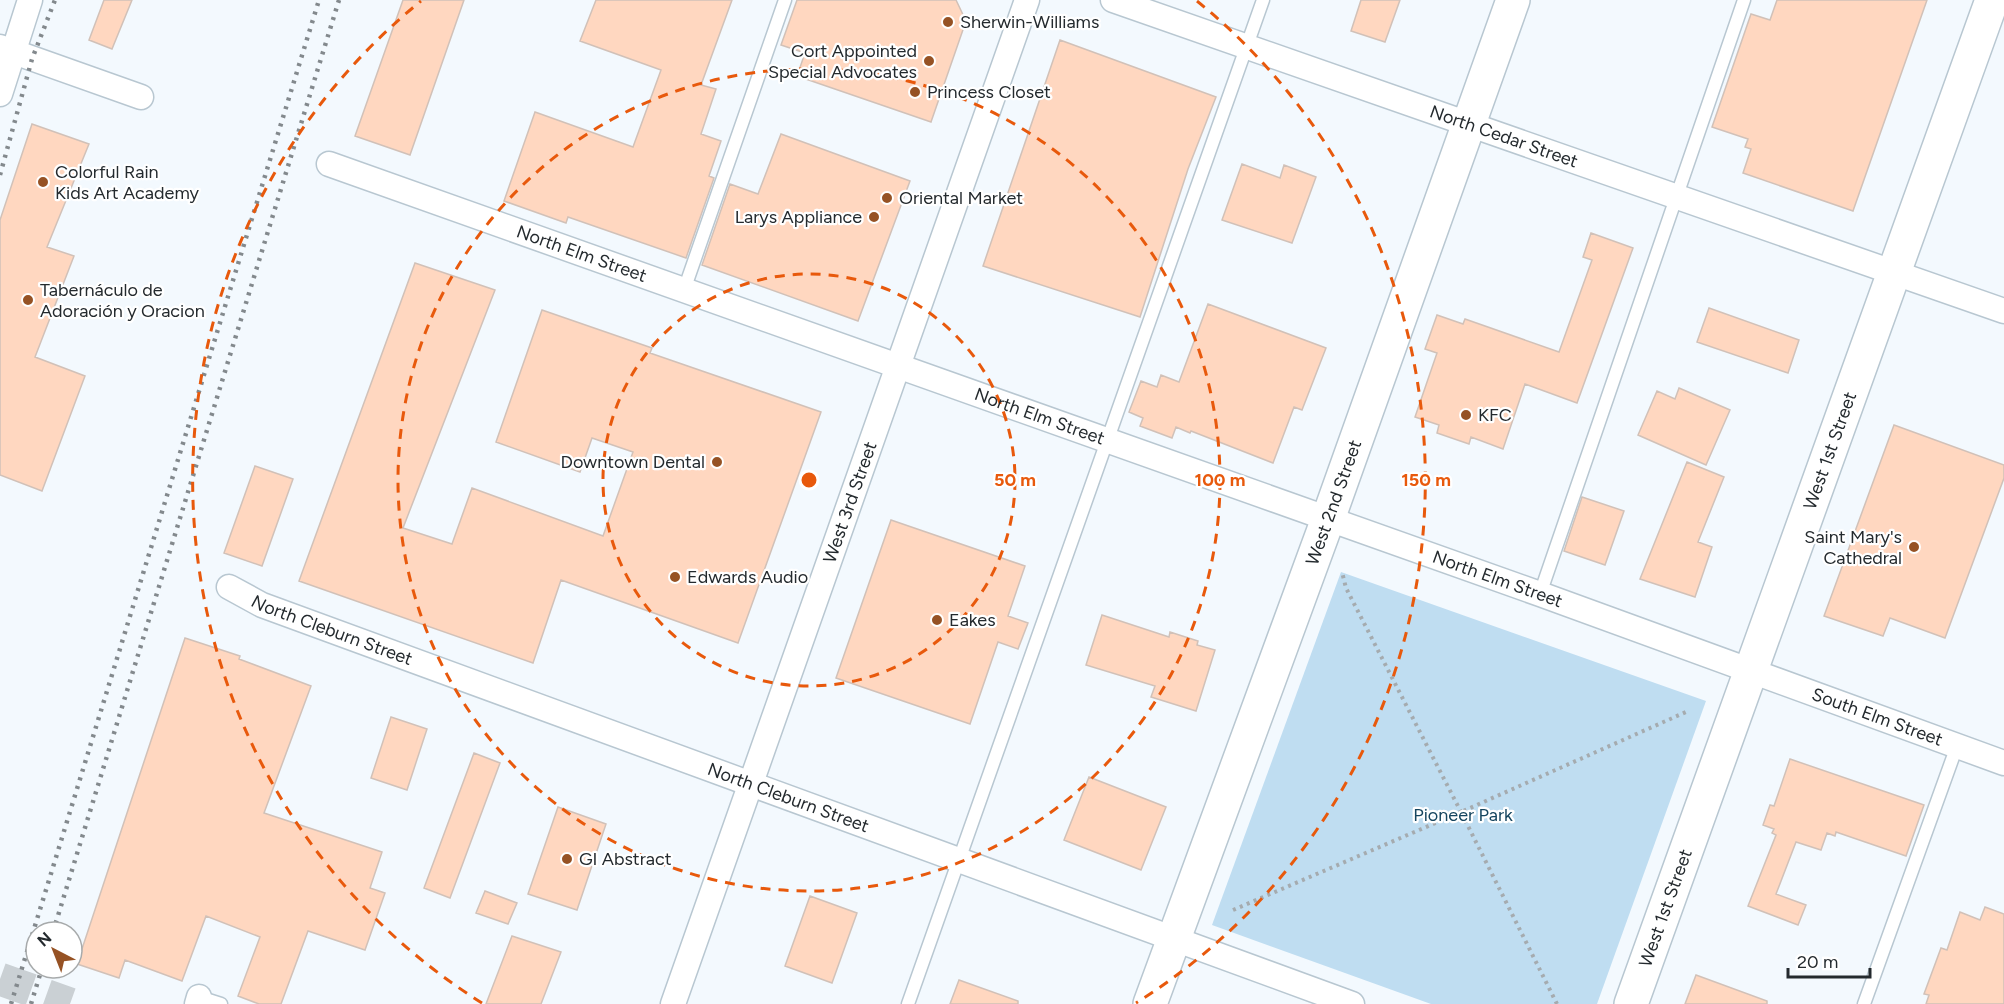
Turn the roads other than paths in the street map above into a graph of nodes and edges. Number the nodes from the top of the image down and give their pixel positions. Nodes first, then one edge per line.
1 (30, 0) edge
2 (785, 0) edge
3 (1027, 0) edge
4 (1113, 0) edge
5 (1263, 0) edge
6 (1512, 0) edge
7 (1744, 0) edge
8 (1992, 0) edge
9 (1247, 47) junction
10 (7, 50) edge
11 (0, 94) edge
12 (141, 97) dead end
13 (1467, 125) junction
14 (329, 164) dead end
15 (1676, 197) junction
16 (1896, 273) junction
17 (684, 290) junction
18 (2004, 311) edge
19 (899, 366) junction
20 (1109, 441) junction
21 (1328, 519) junction
22 (229, 587) dead end
23 (1540, 594) junction
24 (1751, 670) junction
25 (1957, 746) junction
26 (2004, 763) edge
27 (751, 784) junction
28 (960, 861) junction
29 (1173, 940) junction
30 (672, 1004) edge
31 (908, 1004) edge
32 (1150, 1004) edge
33 (1352, 1004) edge
34 (1631, 1004) edge
35 (1864, 1004) edge

1 - 10 street
2 - 17 lane
3 - 19 street, West 3rd Street
4 - 9 street, North Cedar Street
5 - 9 lane
6 - 13 highway, West 2nd Street
7 - 15 lane
8 - 16 highway, West 1st Street
9 - 13 street, North Cedar Street
9 - 20 lane
10 - 11 street
10 - 12 street
13 - 15 street, North Cedar Street
13 - 21 highway, West 2nd Street
14 - 17 street, North Elm Street
15 - 16 street, North Cedar Street
15 - 23 lane
16 - 18 street, North Cedar Street
16 - 24 highway, West 1st Street
17 - 19 street, North Elm Street
19 - 20 street, North Elm Street
19 - 27 street, West 3rd Street
20 - 21 street, North Elm Street
20 - 28 lane
21 - 23 street, North Elm Street
21 - 29 highway, West 2nd Street
22 - 27 street, North Cleburn Street
23 - 24 street, North Elm Street
24 - 25 street, South Elm Street
24 - 34 highway, West 1st Street
25 - 26 street, South Elm Street
25 - 35 lane
27 - 28 street, North Cleburn Street
27 - 30 street, West 3rd Street
28 - 29 street, North Cleburn Street
28 - 31 lane
29 - 32 highway, West 2nd Street
29 - 33 street, North Cleburn Street

